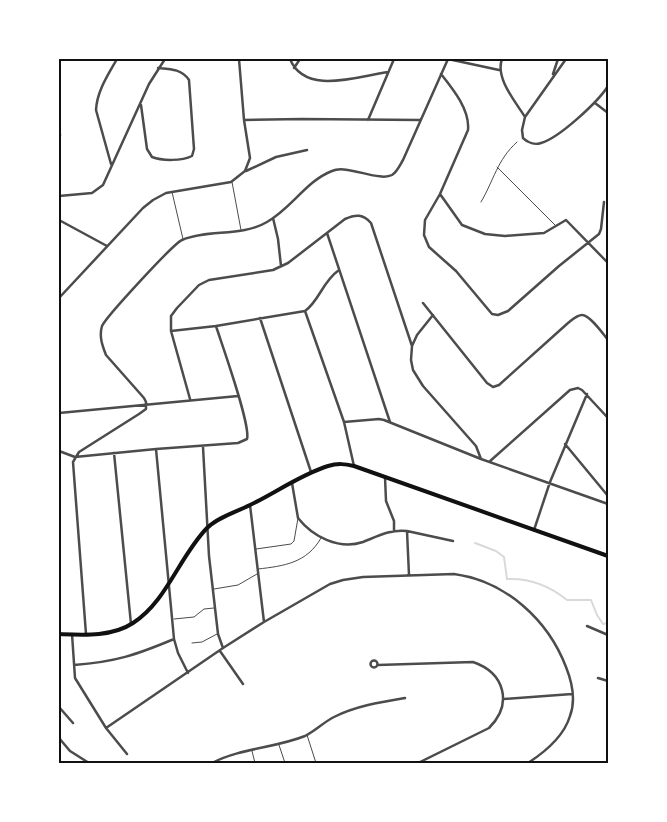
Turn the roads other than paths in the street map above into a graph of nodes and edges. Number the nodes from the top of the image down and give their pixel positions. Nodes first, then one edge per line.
1 (117, 59) edge
2 (164, 59) edge
3 (239, 59) edge
4 (290, 59) edge
5 (300, 59) edge
6 (394, 59) edge
7 (448, 59) edge
8 (502, 59) edge
9 (558, 59) edge
10 (566, 59) edge
11 (158, 68) junction
12 (294, 68) junction
13 (499, 70) junction
14 (388, 72) junction
15 (441, 74) junction
16 (553, 76) junction
17 (608, 86) edge
18 (595, 103) junction
19 (141, 105) junction
20 (608, 113) edge
21 (525, 117) junction
22 (244, 120) junction
23 (368, 120) junction
24 (420, 120) junction
25 (59, 129) edge
26 (59, 140) edge
27 (517, 142) dead end
28 (307, 150) dead end
29 (111, 165) junction
30 (497, 166) junction
31 (245, 171) junction
32 (232, 182) junction
33 (172, 191) junction
34 (440, 194) junction
35 (59, 196) edge
36 (481, 202) dead end
37 (604, 202) dead end
38 (273, 218) junction
39 (59, 220) edge
40 (556, 226) junction
41 (240, 230) junction
42 (327, 233) junction
43 (183, 240) junction
44 (589, 242) junction
45 (107, 246) junction
46 (608, 263) edge
47 (281, 267) junction
48 (339, 270) junction
49 (59, 298) edge
50 (424, 303) dead end
51 (305, 311) junction
52 (432, 315) junction
53 (260, 318) junction
54 (216, 326) junction
55 (171, 331) junction
56 (608, 340) edge
57 (412, 346) junction
58 (587, 394) junction
59 (238, 396) junction
60 (190, 399) junction
61 (146, 404) junction
62 (59, 413) edge
63 (608, 418) edge
64 (344, 422) junction
65 (390, 422) junction
66 (565, 444) junction
67 (203, 446) junction
68 (156, 449) junction
69 (59, 451) edge
70 (114, 453) junction
71 (75, 457) junction
72 (481, 459) junction
73 (489, 462) junction
74 (354, 466) junction
75 (311, 472) junction
76 (385, 477) junction
77 (550, 482) junction
78 (292, 483) junction
79 (608, 496) edge
80 (608, 504) edge
81 (250, 505) junction
82 (298, 518) junction
83 (208, 527) junction
84 (534, 530) junction
85 (394, 531) junction
86 (407, 531) junction
87 (321, 537) junction
88 (453, 540) dead end
89 (255, 550) junction
90 (608, 556) edge
91 (257, 569) junction
92 (257, 573) junction
93 (409, 575) junction
94 (170, 582) junction
95 (213, 590) junction
96 (215, 608) junction
97 (172, 619) junction
98 (264, 622) junction
99 (131, 624) junction
100 (587, 626) dead end
101 (59, 634) edge
102 (72, 634) junction
103 (86, 634) junction
104 (218, 634) junction
105 (608, 635) edge
106 (174, 639) junction
107 (192, 643) dead end
108 (223, 648) junction
109 (220, 650) junction
110 (74, 665) junction
111 (378, 665) dead end
112 (188, 673) junction
113 (598, 678) dead end
114 (608, 681) edge
115 (243, 684) dead end
116 (572, 694) junction
117 (405, 698) dead end
118 (503, 699) junction
119 (59, 706) edge
120 (73, 724) dead end
121 (106, 728) junction
122 (307, 735) junction
123 (59, 738) edge
124 (279, 744) junction
125 (252, 750) junction
126 (127, 754) dead end
127 (222, 758) junction
128 (89, 763) edge
129 (212, 763) edge
130 (223, 763) edge
131 (255, 763) edge
132 (285, 763) edge
133 (316, 763) edge
134 (418, 763) edge
135 (528, 763) edge

1 - 29 street
2 - 11 street
3 - 22 street
4 - 12 street
5 - 12 street
6 - 14 street
7 - 13 street
7 - 15 street
8 - 13 street
9 - 16 street
10 - 16 street
11 - 19 street
11 - 19 street
12 - 14 street
13 - 21 street
14 - 23 street
15 - 24 street
15 - 34 street
16 - 21 street
17 - 18 street
18 - 20 street
18 - 21 street
19 - 29 street
22 - 23 street
22 - 31 street
23 - 24 street
24 - 38 street
25 - 26 street
27 - 30 lane
28 - 31 street
29 - 35 street
30 - 36 lane
30 - 40 lane
31 - 32 street
32 - 33 street
32 - 41 lane
33 - 43 lane
33 - 45 street
34 - 40 street
34 - 44 street
37 - 44 street
38 - 41 street
38 - 47 street
39 - 45 street
40 - 44 street
41 - 43 street
42 - 47 street
42 - 48 street
42 - 57 street
43 - 61 street
44 - 46 street
45 - 49 street
47 - 55 street
48 - 51 street
48 - 65 street
50 - 52 street
51 - 53 street
51 - 64 street
52 - 56 street
52 - 57 street
53 - 54 street
53 - 75 street
54 - 55 street
54 - 59 street
55 - 60 street
57 - 72 street
58 - 63 street
58 - 66 street
58 - 73 street
59 - 60 street
59 - 67 street
60 - 61 street
61 - 62 street
61 - 71 street
64 - 65 street
64 - 74 street
65 - 72 street
66 - 77 street
66 - 79 street
67 - 68 street
67 - 83 street
68 - 70 street
68 - 94 street
69 - 71 street
70 - 71 street
70 - 99 street
71 - 103 street
72 - 73 street
73 - 77 street
74 - 75 main road
74 - 76 main road
75 - 78 main road
76 - 84 main road
76 - 85 street
77 - 80 street
77 - 84 street
78 - 81 main road
78 - 82 street
81 - 83 main road
81 - 89 street
82 - 87 street
82 - 89 lane
83 - 94 main road
83 - 95 street
84 - 90 main road
85 - 86 street
85 - 87 street
86 - 88 street
86 - 93 street
87 - 91 lane
89 - 91 street
91 - 92 street
92 - 95 lane
92 - 98 street
93 - 98 street
93 - 116 street
94 - 97 street
94 - 99 main road
95 - 96 street
96 - 97 lane
96 - 104 street
97 - 106 street
98 - 108 street
99 - 103 main road
100 - 105 street
101 - 102 main road
102 - 103 main road
102 - 110 street
104 - 107 lane
104 - 108 street
106 - 110 street
106 - 112 street
108 - 109 street
109 - 112 street
109 - 115 street
110 - 121 street
111 - 118 street
112 - 121 street
113 - 114 street
116 - 118 street
116 - 135 street
117 - 122 street
118 - 134 street
119 - 120 street
121 - 126 street
122 - 124 street
122 - 133 lane
123 - 128 street
124 - 125 street
124 - 132 lane
125 - 127 street
125 - 131 lane
127 - 129 street
127 - 130 lane

